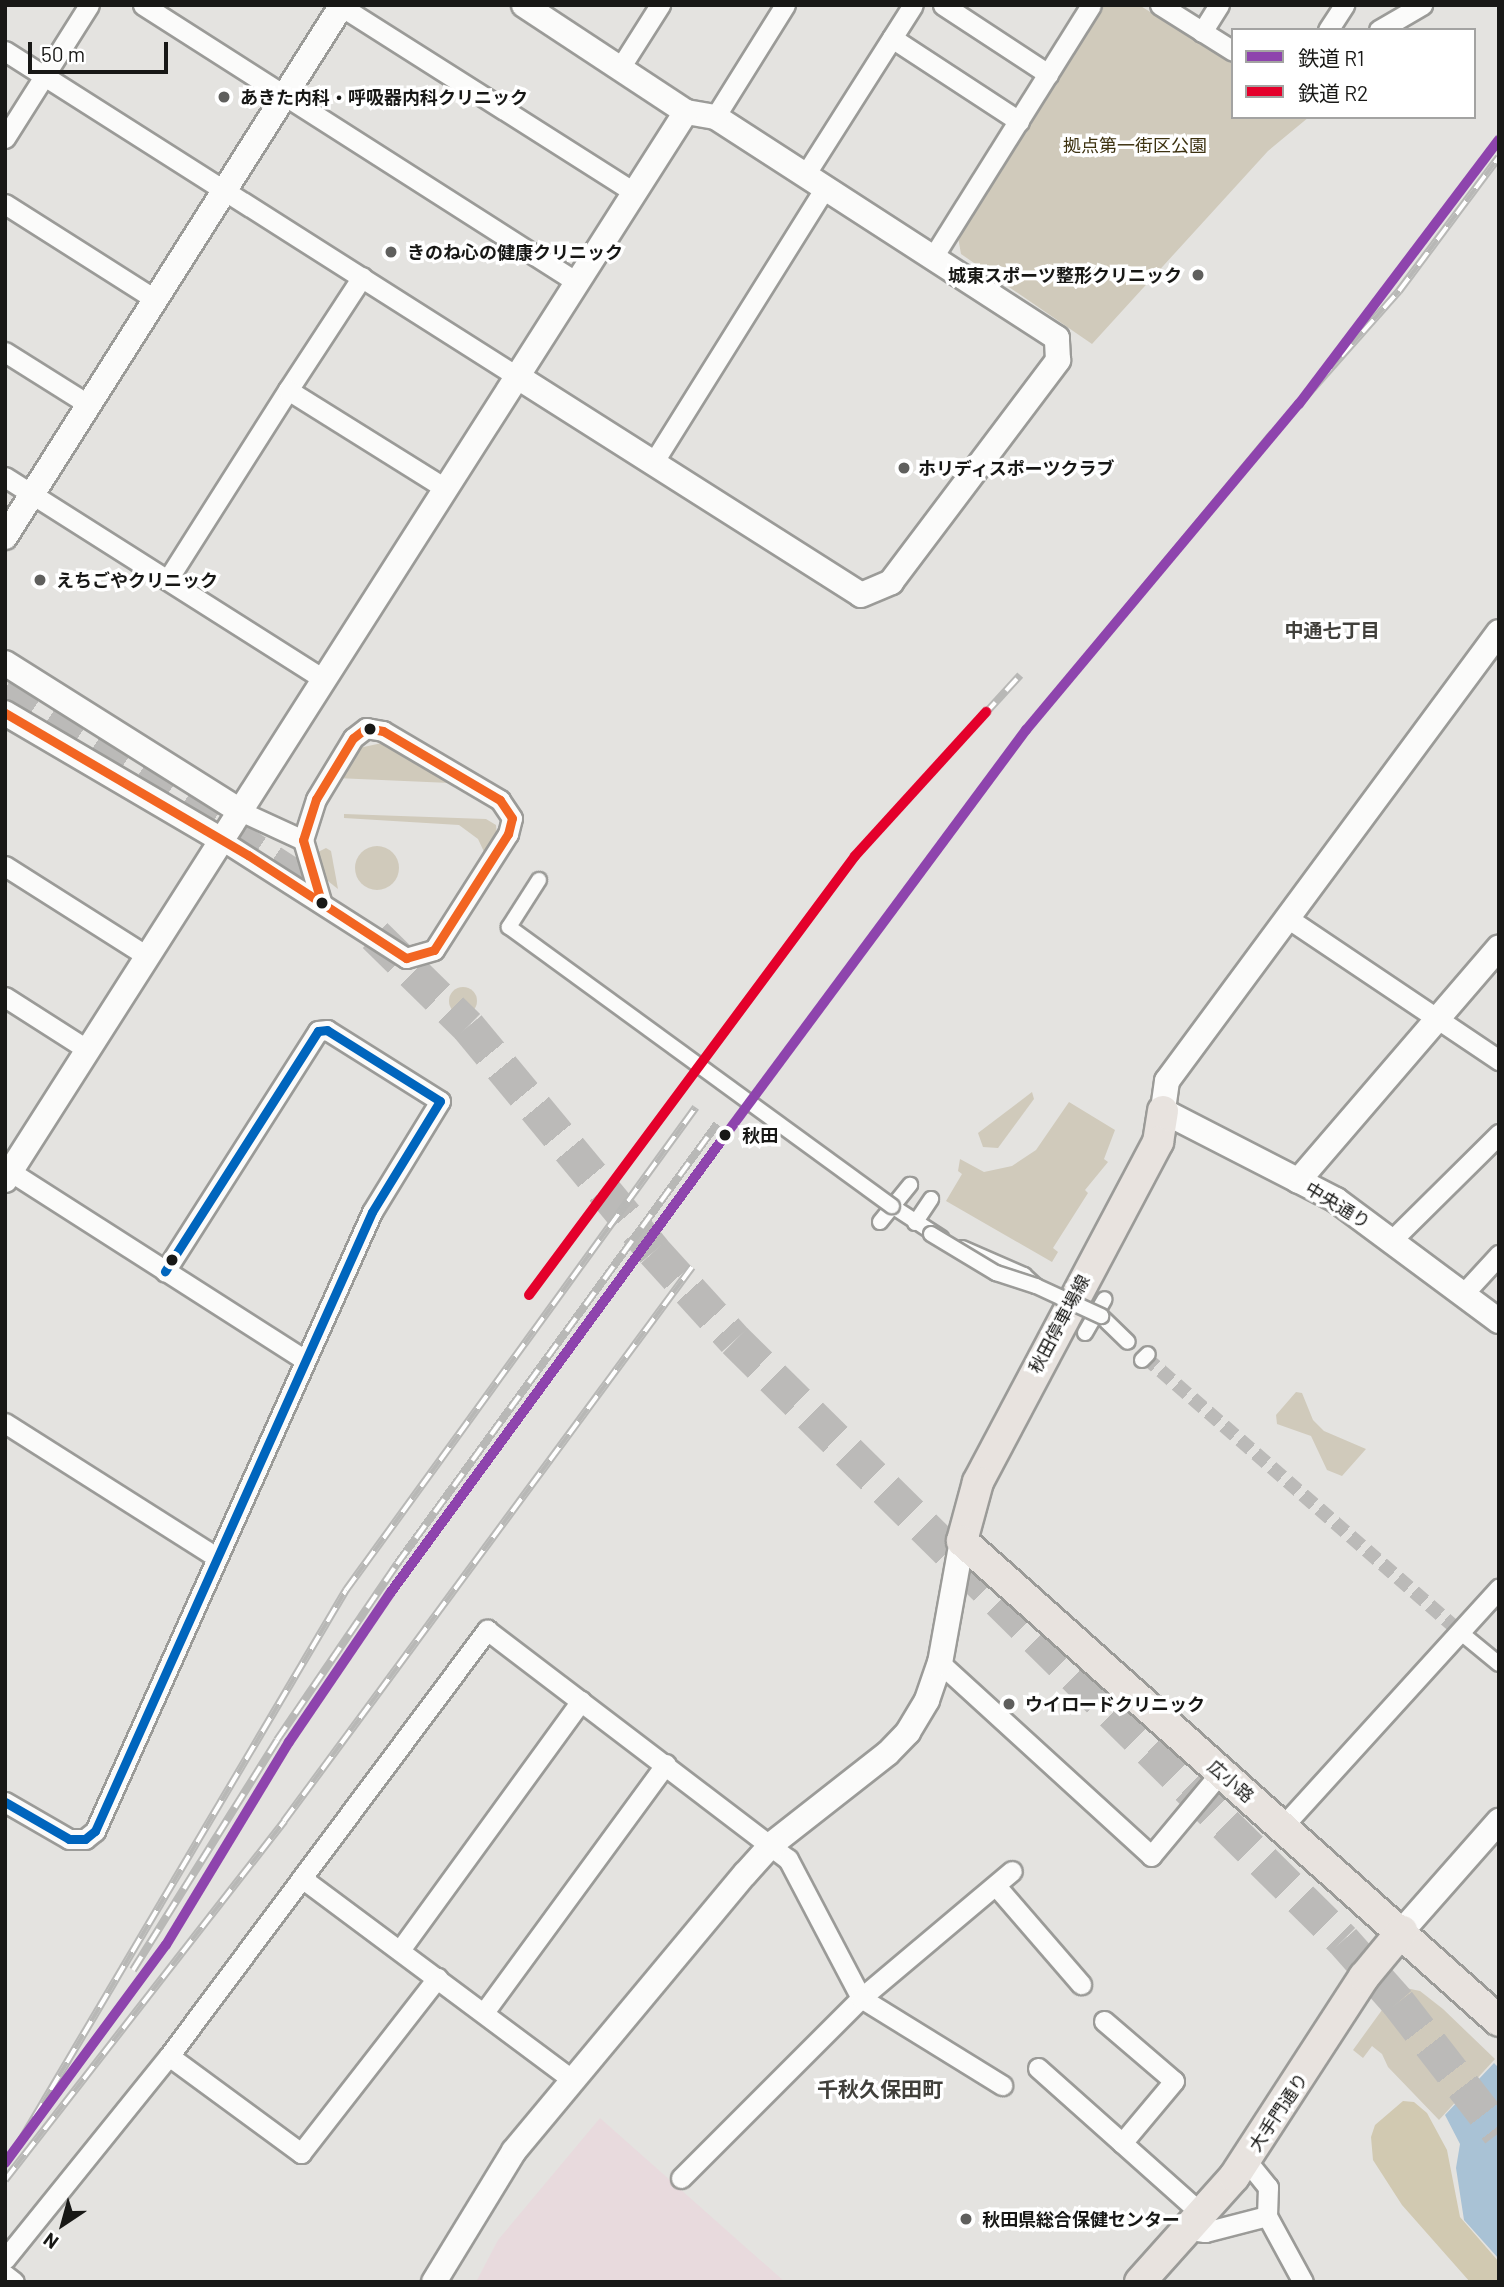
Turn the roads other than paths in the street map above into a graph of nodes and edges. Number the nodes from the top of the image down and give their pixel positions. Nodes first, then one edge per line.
1 (89, 5) edge
2 (143, 5) edge
3 (660, 5) edge
4 (785, 5) edge
5 (913, 5) edge
6 (943, 5) edge
7 (1091, 5) edge
8 (1160, 5) edge
9 (1219, 5) edge
10 (1344, 5) edge
11 (1422, 5) edge
12 (341, 6) edge
13 (531, 7) edge
14 (1329, 28) edge
15 (1382, 28) edge
16 (1202, 32) junction
17 (892, 38) junction
18 (1231, 50) edge
19 (5, 51) edge
20 (620, 68) junction
21 (1048, 74) junction
22 (45, 76) junction
23 (284, 95) junction
24 (686, 112) junction
25 (715, 117) junction
26 (1019, 121) junction
27 (5, 138) edge
28 (815, 182) junction
29 (226, 192) junction
30 (634, 192) junction
31 (5, 204) edge
32 (933, 257) junction
33 (362, 277) junction
34 (578, 283) junction
35 (156, 300) junction
36 (5, 352) edge
37 (518, 377) junction
38 (288, 390) junction
39 (89, 405) junction
40 (653, 463) junction
41 (5, 477) edge
42 (445, 488) junction
43 (33, 494) junction
44 (5, 537) edge
45 (168, 579) junction
46 (1496, 641) edge
47 (5, 663) edge
48 (323, 679) junction
49 (5, 713) edge
50 (238, 810) junction
51 (220, 839) junction
52 (303, 840) junction
53 (5, 866) edge
54 (539, 880) dead end
55 (321, 901) junction
56 (1286, 917) junction
57 (1499, 947) edge
58 (147, 956) junction
59 (5, 997) edge
60 (1436, 1018) junction
61 (88, 1050) junction
62 (1499, 1060) edge
63 (1163, 1111) junction
64 (1499, 1134) edge
65 (7, 1173) edge
66 (1298, 1181) junction
67 (910, 1185) dead end
68 (931, 1199) dead end
69 (894, 1208) junction
70 (882, 1223) dead end
71 (915, 1223) junction
72 (1392, 1240) junction
73 (1499, 1255) edge
74 (165, 1270) junction
75 (1464, 1293) junction
76 (1105, 1300) dead end
77 (1096, 1314) junction
78 (1499, 1321) edge
79 (1085, 1333) dead end
80 (1128, 1342) dead end
81 (304, 1359) junction
82 (5, 1423) edge
83 (962, 1541) junction
84 (216, 1557) junction
85 (1499, 1588) edge
86 (1460, 1632) junction
87 (940, 1662) junction
88 (1499, 1664) edge
89 (581, 1702) junction
90 (666, 1765) junction
91 (1221, 1772) junction
92 (5, 1802) edge
93 (1499, 1821) edge
94 (1283, 1826) junction
95 (772, 1844) junction
96 (1012, 1871) dead end
97 (303, 1879) junction
98 (996, 1886) junction
99 (1402, 1931) junction
100 (400, 1950) junction
101 (437, 1978) junction
102 (1081, 1984) dead end
103 (862, 1998) junction
104 (485, 2011) junction
105 (1104, 2021) dead end
106 (1499, 2021) edge
107 (169, 2056) junction
108 (1038, 2068) dead end
109 (571, 2079) junction
110 (1002, 2085) dead end
111 (1122, 2143) junction
112 (1246, 2160) junction
113 (681, 2178) dead end
114 (1268, 2216) junction
115 (1196, 2222) junction
116 (5, 2259) edge
117 (5, 2275) edge
118 (14, 2282) edge
119 (434, 2282) edge
120 (1140, 2282) edge
121 (1303, 2282) edge

1 - 22 street
2 - 23 street
3 - 20 street
4 - 25 street
5 - 17 street
6 - 21 street
7 - 21 street
8 - 16 street
9 - 16 street
10 - 14 street
11 - 15 street
12 - 23 street
12 - 30 street
13 - 20 street
16 - 18 street
17 - 26 street
17 - 28 street
19 - 22 street
20 - 24 street
21 - 26 street
22 - 27 street
22 - 29 street
23 - 29 street
23 - 34 street
24 - 25 street
24 - 30 street
25 - 28 street
26 - 32 street
28 - 32 street
28 - 40 street
29 - 33 street
29 - 35 street
30 - 34 street
31 - 35 street
32 - 40 street
33 - 37 street
33 - 38 street
34 - 37 street
35 - 39 street
36 - 39 street
37 - 40 street
37 - 42 street
38 - 42 street
38 - 45 street
39 - 43 street
41 - 43 street
42 - 48 street
43 - 44 street
43 - 45 street
45 - 48 street
46 - 56 street
47 - 50 street
48 - 50 street
49 - 51 street
50 - 51 street
50 - 52 street
51 - 55 street
51 - 58 street
52 - 55 street
52 - 55 street
53 - 58 street
54 - 69 street, bridge
56 - 60 street
56 - 63 street
57 - 60 street
58 - 61 street
59 - 61 street
60 - 62 street
60 - 66 street
61 - 65 street
63 - 66 street, 中央通り
63 - 83 main road, 秋田停車場線
64 - 72 street
65 - 74 street
66 - 72 street, 中央通り
67 - 69 street
68 - 71 street
69 - 70 street
69 - 71 street
71 - 77 street, bridge
72 - 75 street, 中央通り
73 - 75 street
74 - 81 street
74 - 81 street
75 - 78 street, 中央通り
76 - 77 street
77 - 79 street
77 - 80 street
81 - 84 street
82 - 84 street
83 - 87 street
83 - 91 main road, 広小路
84 - 92 street
85 - 86 street
86 - 88 street
86 - 94 street
87 - 91 street
87 - 95 street
89 - 90 street
89 - 97 street
89 - 100 street
90 - 95 street
90 - 104 street
91 - 94 main road, 広小路
93 - 99 street
94 - 99 main road, 広小路
95 - 103 street
95 - 109 street
96 - 98 street
97 - 100 street
97 - 107 street
98 - 102 street
98 - 103 street
99 - 106 main road, 広小路
99 - 112 main road, 大手門通り
100 - 101 street
101 - 104 street
101 - 107 street
103 - 110 street
103 - 113 street
104 - 109 street
105 - 111 street
107 - 116 street
108 - 111 street
109 - 119 street
111 - 115 street
112 - 114 street
112 - 115 main road, 大手門通り
114 - 115 street
114 - 121 street
115 - 120 main road, 大手門通り
117 - 118 street

